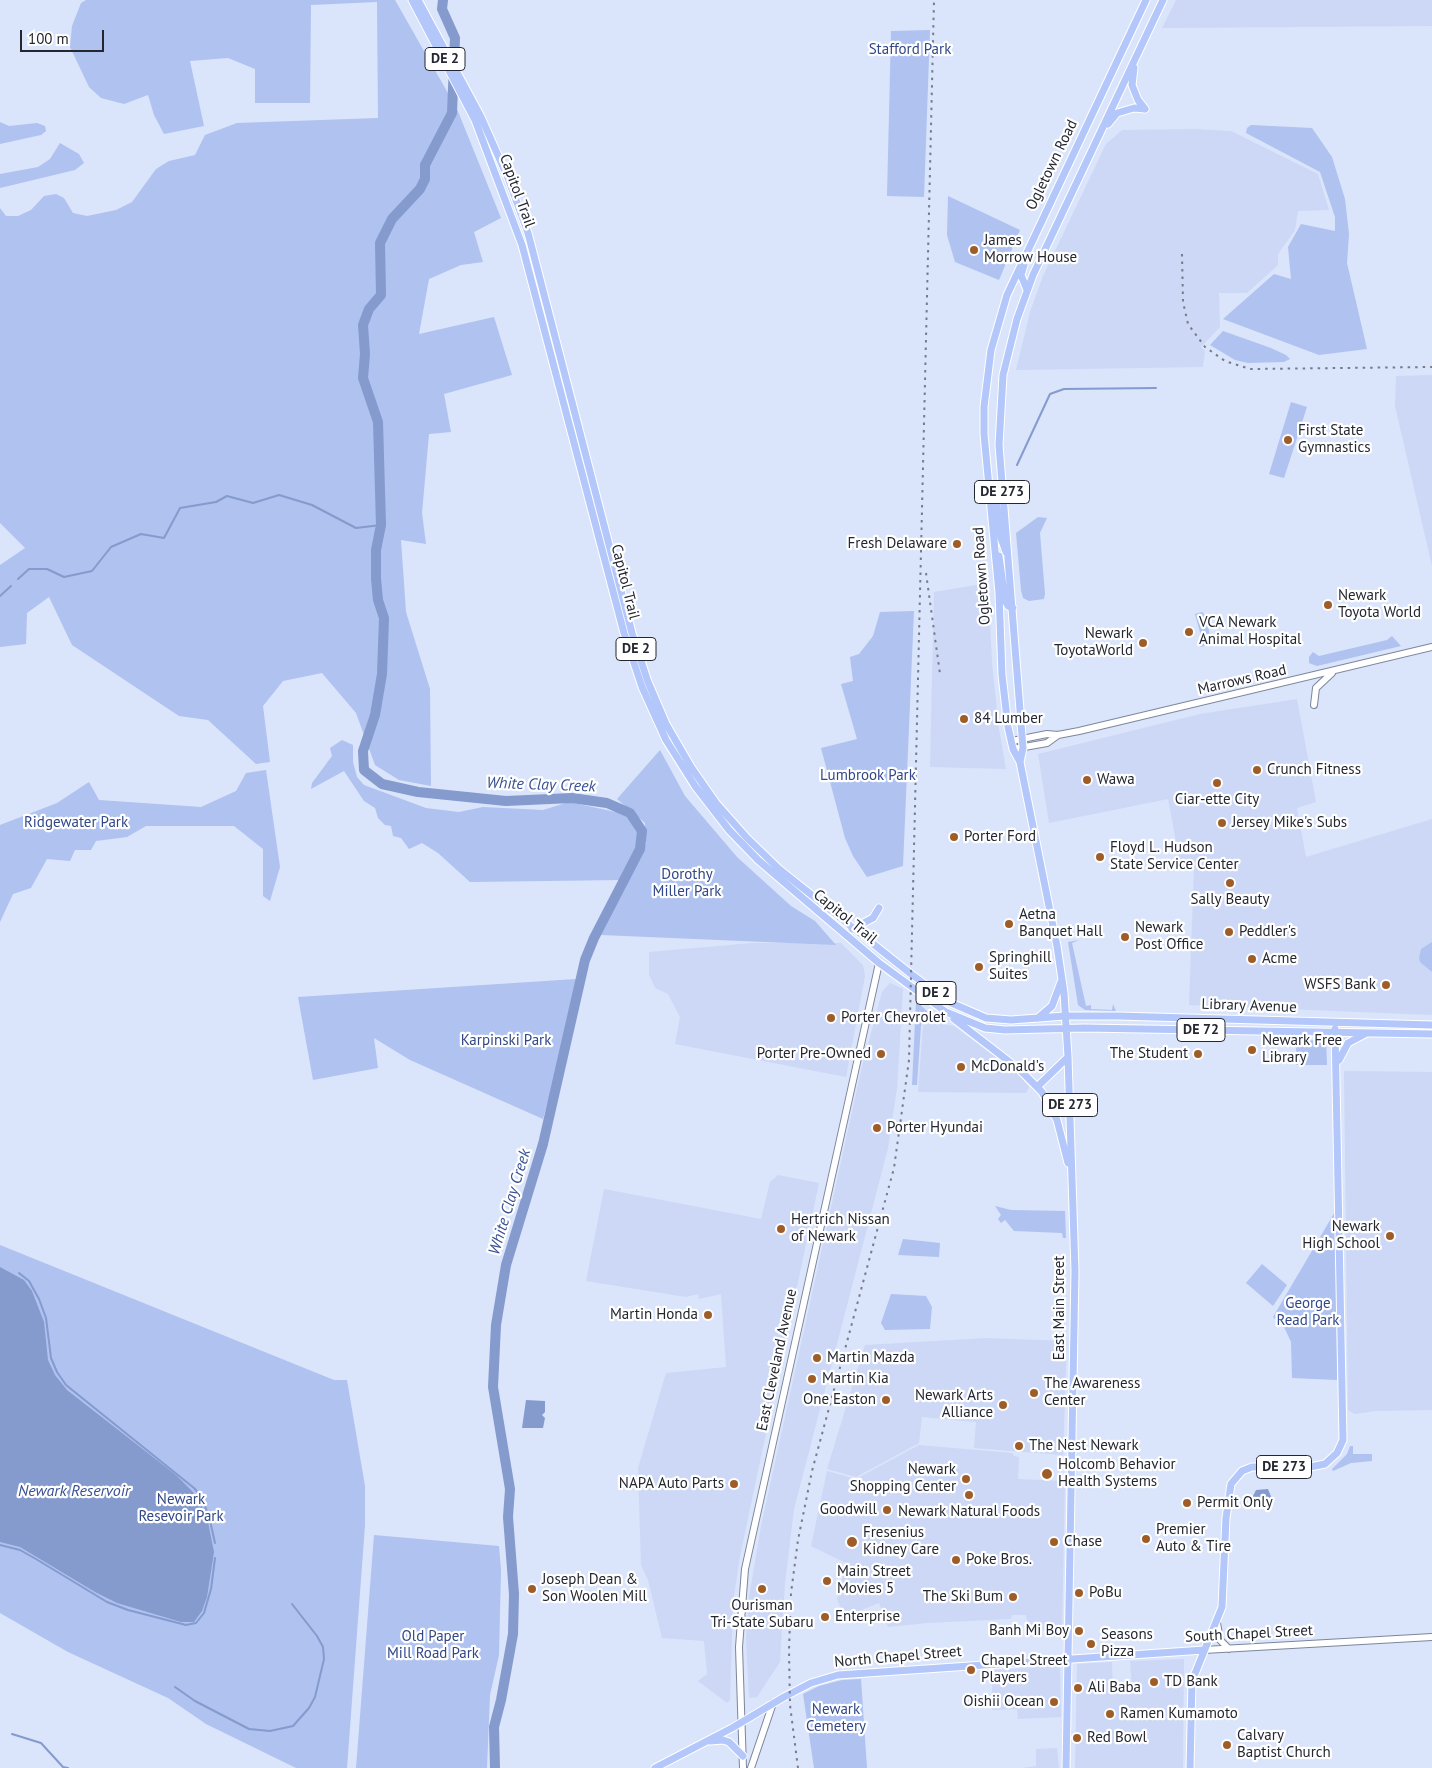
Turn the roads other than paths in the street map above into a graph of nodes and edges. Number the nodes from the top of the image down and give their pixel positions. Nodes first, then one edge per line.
1 (412, 0) edge
2 (418, 0) edge
3 (1146, 0) edge
4 (1163, 0) edge
5 (1138, 53) junction
6 (478, 118) junction
7 (1099, 134) junction
8 (1034, 236) junction
9 (1027, 290) junction
10 (990, 502) junction
11 (994, 542) junction
12 (1009, 559) junction
13 (1013, 608) junction
14 (1432, 647) edge
15 (1337, 670) junction
16 (1314, 705) dead end
17 (1058, 735) junction
18 (1022, 739) junction
19 (1012, 741) junction
20 (1023, 748) junction
21 (1013, 749) junction
22 (1020, 762) junction
23 (879, 908) dead end
24 (852, 929) junction
25 (881, 951) junction
26 (879, 963) junction
27 (1062, 977) junction
28 (946, 1012) junction
29 (1065, 1016) junction
30 (1037, 1018) junction
31 (1332, 1022) junction
32 (1432, 1025) edge
33 (1066, 1028) junction
34 (1336, 1032) junction
35 (1368, 1032) junction
36 (1410, 1033) junction
37 (1432, 1034) edge
38 (1432, 1038) edge
39 (1068, 1057) junction
40 (1337, 1064) junction
41 (1037, 1087) junction
42 (1072, 1182) junction
43 (1217, 1624) junction
44 (1432, 1637) edge
45 (1230, 1649) junction
46 (1204, 1650) junction
47 (1068, 1659) junction
48 (773, 1703) junction
49 (742, 1722) junction
50 (707, 1741) junction
51 (743, 1756) junction
52 (655, 1768) edge
53 (743, 1768) edge
54 (751, 1768) edge
55 (1066, 1768) edge
56 (1190, 1768) edge

1 - 6 main road, Capitol Trail / DE 2
2 - 6 main road, Capitol Trail / DE 2
3 - 8 main road, Ogletown Road / DE 273
4 - 5 main road, Ogletown Road / DE 273
5 - 7 main road, Ogletown Road / DE 273
5 - 7 main road
6 - 24 main road, Capitol Trail / DE 2
6 - 26 main road, Capitol Trail / DE 2
7 - 9 main road, Ogletown Road / DE 273
8 - 9 main road
8 - 10 main road, Ogletown Road / DE 273
9 - 12 main road, Ogletown Road / DE 273
10 - 11 main road, Ogletown Road / DE 273
10 - 12 main road
11 - 13 main road
11 - 19 main road, Ogletown Road / DE 273
12 - 13 main road, Ogletown Road / DE 273
13 - 18 main road, Ogletown Road / DE 273
14 - 15 main road, Marrows Road
15 - 16 main road
15 - 17 main road, Marrows Road
17 - 18 main road, Marrows Road
17 - 20 main road, Marrows Road
18 - 19 main road, Marrows Road
18 - 20 main road, Ogletown Road / DE 273
19 - 21 main road, Ogletown Road / DE 273
20 - 21 main road, Marrows Road
20 - 22 main road, Ogletown Road / DE 273
21 - 22 main road, Ogletown Road / DE 273
22 - 27 main road, Ogletown Road / DE 273
23 - 24 main road
24 - 25 main road, Capitol Trail / DE 2
25 - 26 main road
25 - 30 main road, Capitol Trail / DE 2
26 - 28 main road, Capitol Trail / DE 2
26 - 49 main road, East Cleveland Avenue
27 - 29 main road, Ogletown Road / DE 273
27 - 30 main road
28 - 33 main road, Capitol Trail / DE 2
28 - 41 main road
29 - 30 main road, Capitol Trail / DE 2
29 - 31 main road, Library Avenue / DE 72
29 - 33 main road, Ogletown Road / DE 273
31 - 32 main road, Library Avenue / DE 72
31 - 34 main road, DE 273
33 - 34 main road, Library Avenue / DE 72
33 - 39 main road, East Main Street / DE 273
34 - 35 main road, Library Avenue / DE 72
34 - 40 main road, DE 273
35 - 36 main road, Library Avenue / DE 72
35 - 40 main road
36 - 37 main road, Library Avenue / DE 72
36 - 38 main road
39 - 41 main road
39 - 42 main road, East Main Street / DE 273
40 - 43 main road, DE 273
41 - 42 main road
42 - 47 main road, East Main Street / DE 273
43 - 45 main road
43 - 46 main road, DE 273
44 - 45 main road, South Chapel Street
45 - 46 main road, South Chapel Street
46 - 47 main road, South Chapel Street
46 - 56 main road, DE 273
47 - 48 main road, North Chapel Street
47 - 55 main road, East Main Street / DE 273
48 - 49 main road, North Chapel Street
48 - 54 main road
49 - 50 main road, North Chapel Street
49 - 51 main road, East Cleveland Avenue
50 - 51 main road
50 - 52 main road, North Chapel Street
51 - 53 main road, East Cleveland Avenue

